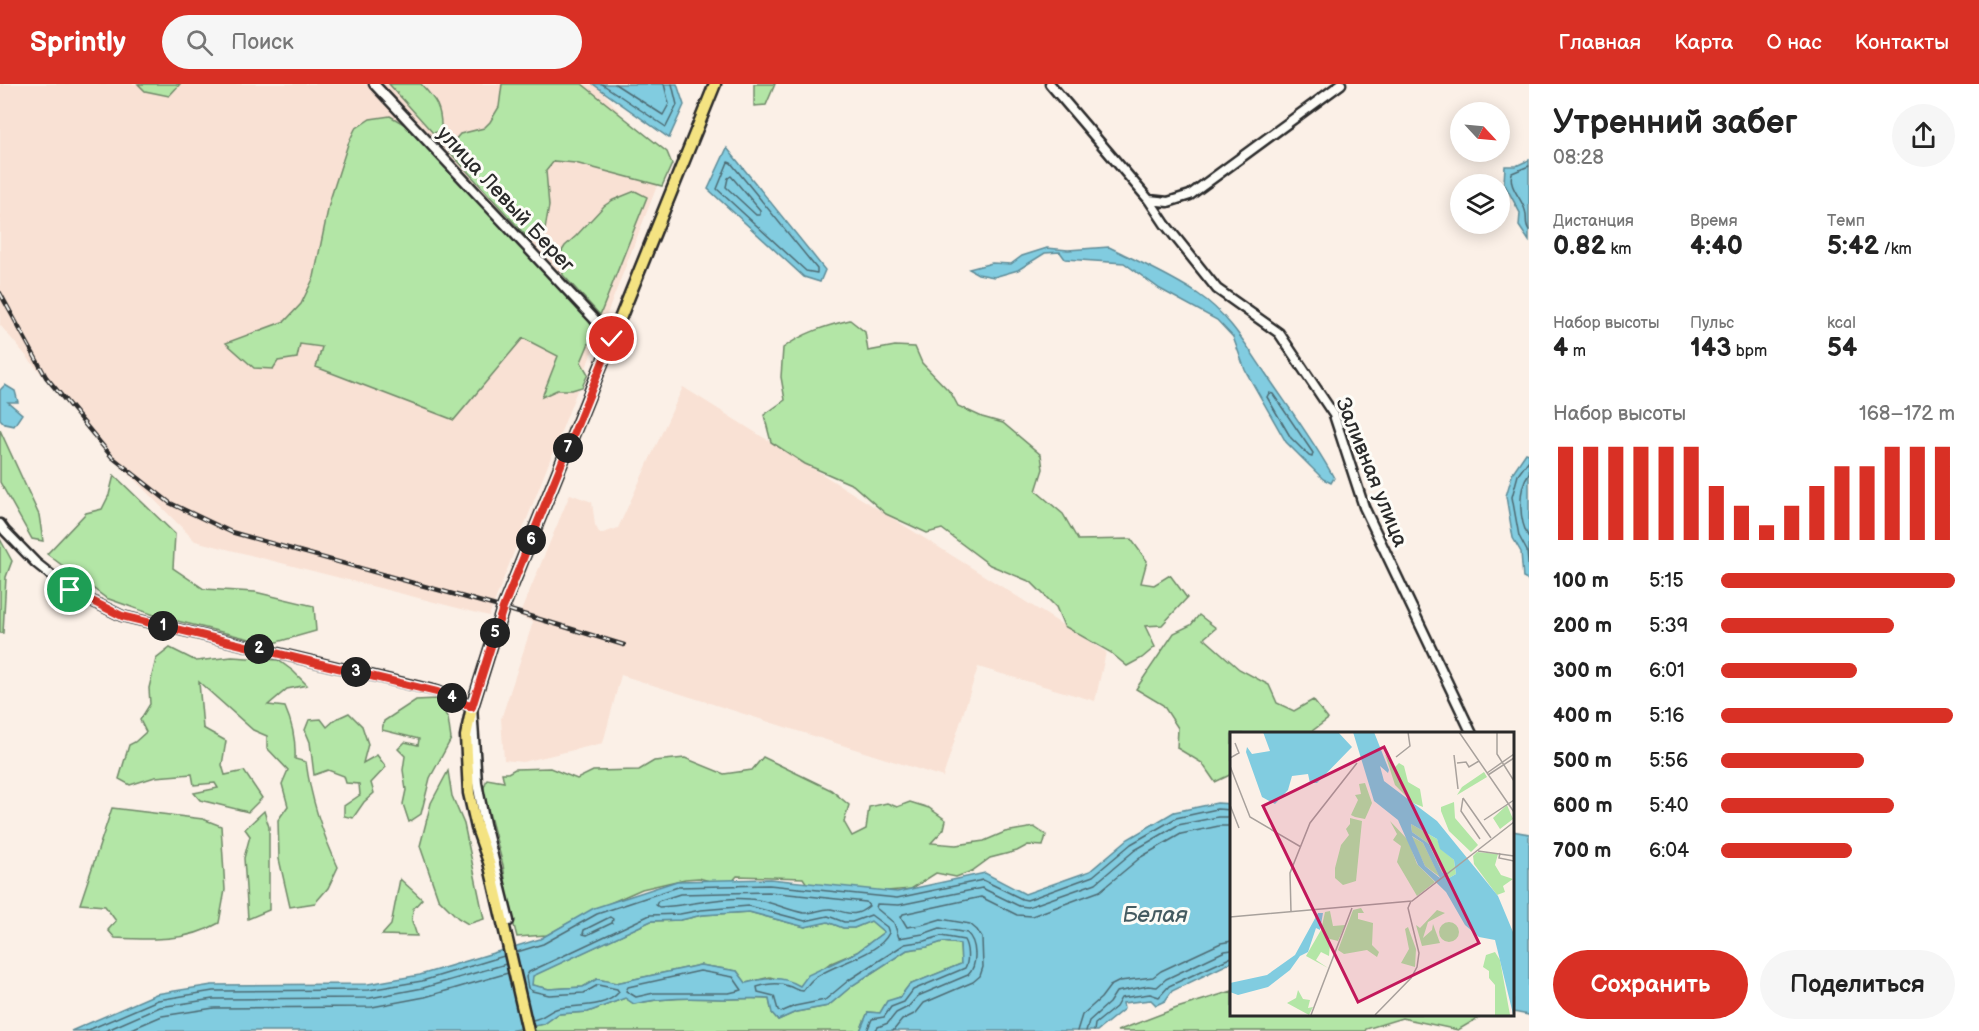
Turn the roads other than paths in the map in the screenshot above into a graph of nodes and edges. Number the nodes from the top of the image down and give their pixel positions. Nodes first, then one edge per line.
1 (374, 84) edge
2 (715, 84) edge
3 (1050, 84) edge
4 (1341, 84) edge
5 (1149, 200) junction
6 (612, 339) junction
7 (0, 524) edge
8 (472, 707) junction
9 (1471, 732) edge
10 (509, 921) dead end
11 (528, 1031) edge

1 - 6 street, улица Левый Берег
2 - 6 main road
3 - 5 street, Заливная улица
4 - 5 street
5 - 9 street, Заливная улица
6 - 8 main road
7 - 8 street
8 - 10 street
8 - 11 main road

